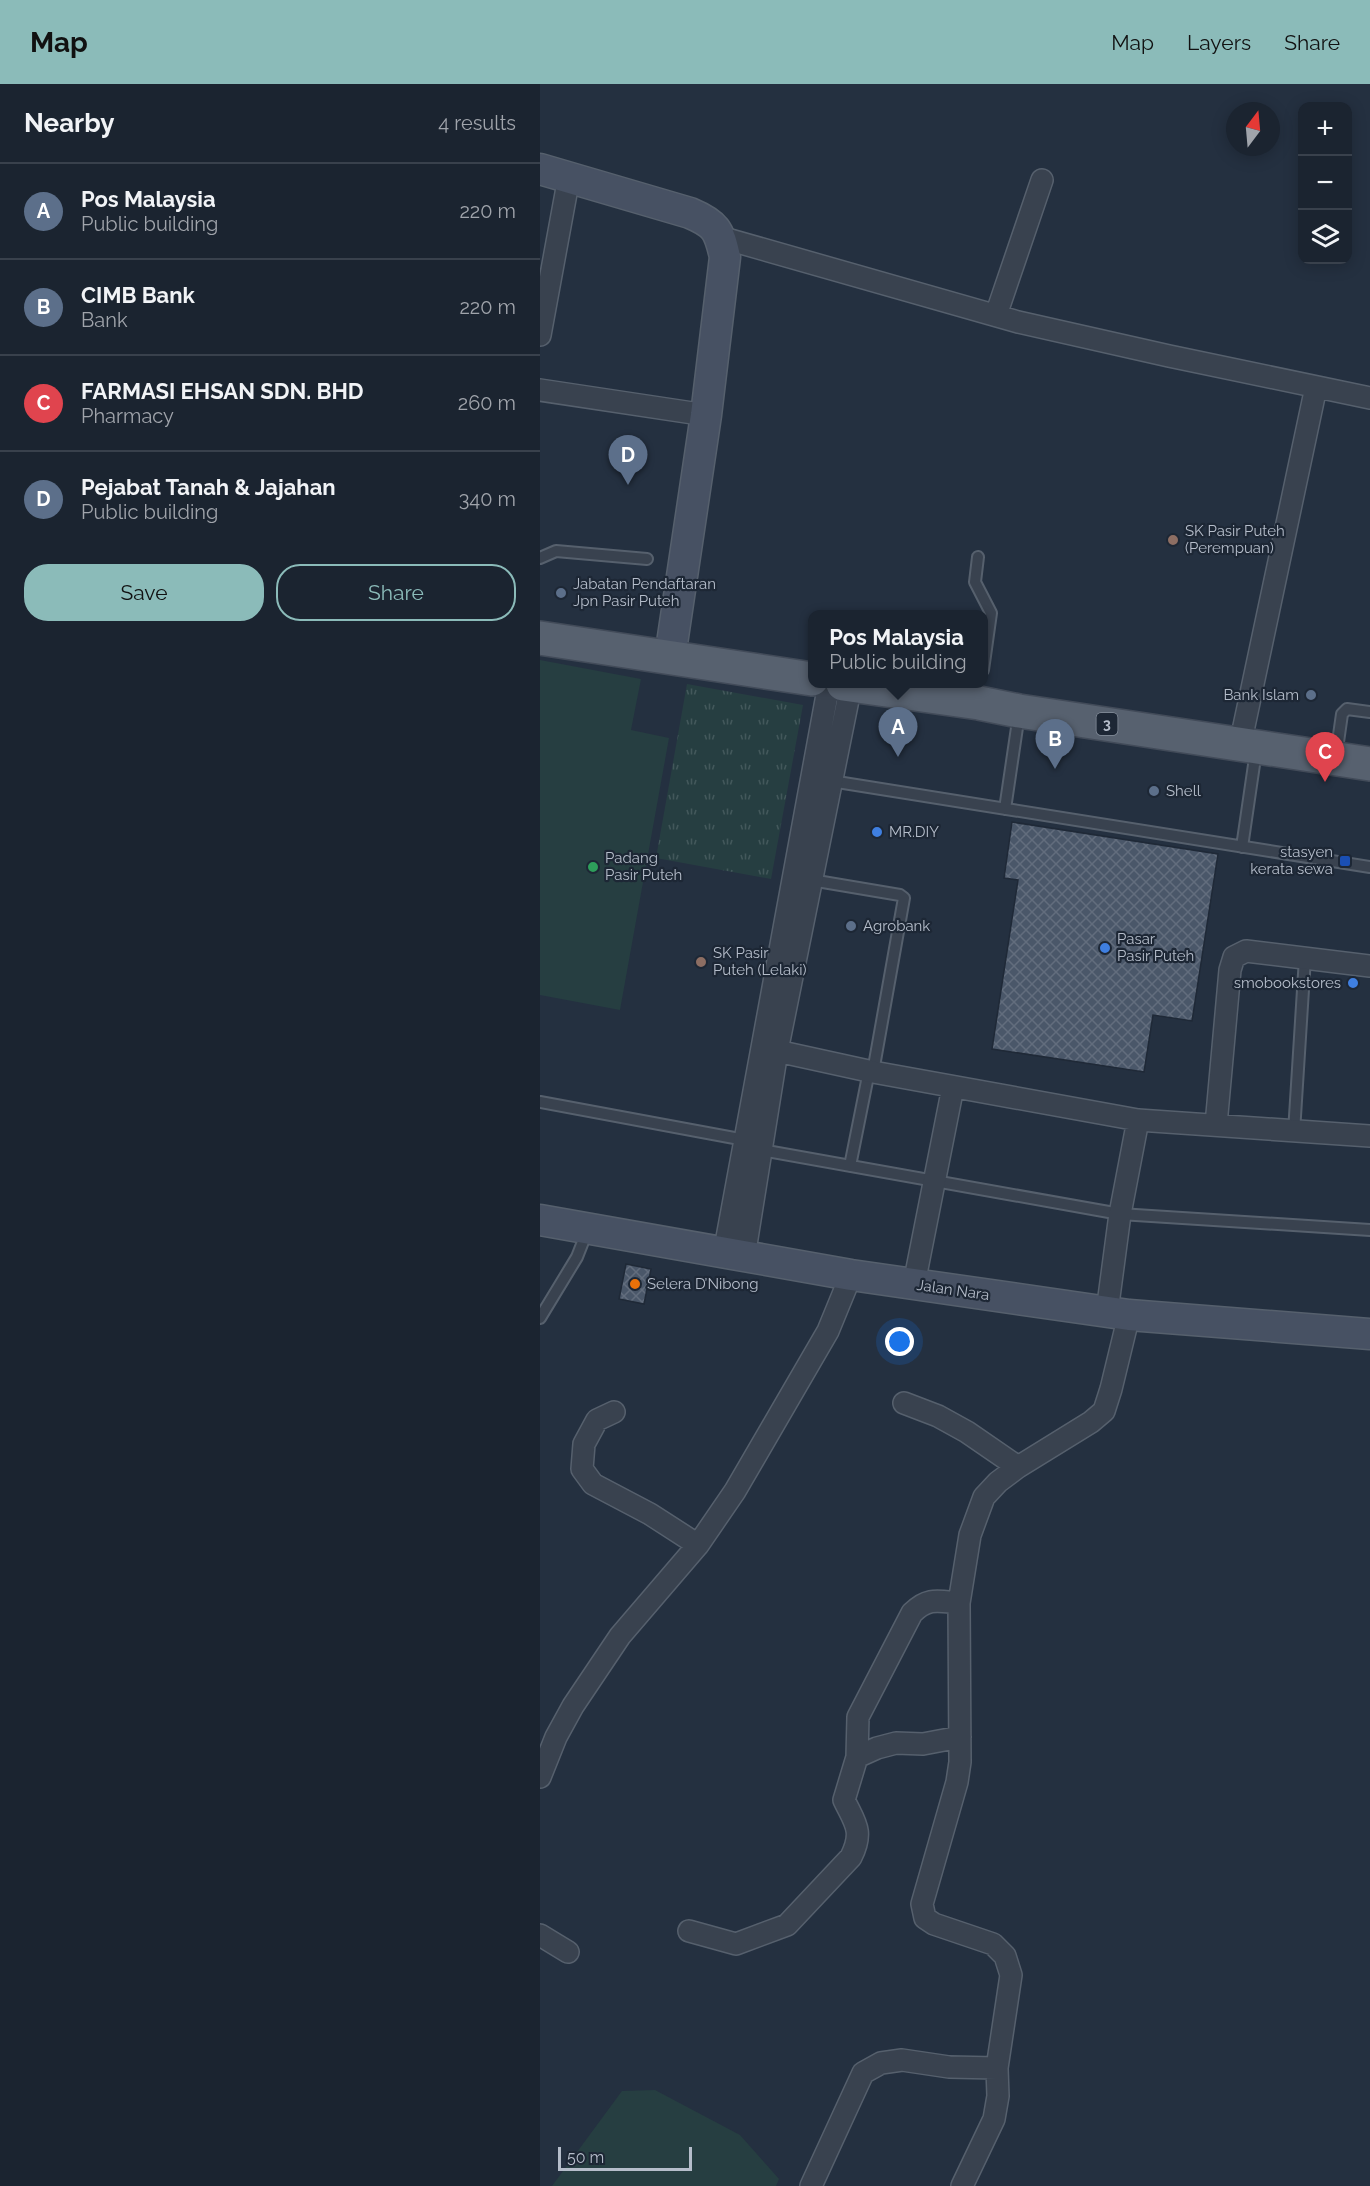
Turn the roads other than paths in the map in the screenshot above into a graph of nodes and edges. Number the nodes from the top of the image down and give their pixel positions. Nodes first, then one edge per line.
1 (540, 169) edge
2 (569, 177) junction
3 (1042, 180) dead end
4 (720, 237) junction
5 (996, 315) junction
6 (540, 334) edge
7 (1316, 387) junction
8 (540, 390) edge
9 (1370, 398) edge
10 (706, 415) junction
11 (978, 557) dead end
12 (540, 558) edge
13 (647, 559) dead end
14 (988, 637) edge
15 (540, 638) edge
16 (670, 657) junction
17 (808, 678) edge
18 (840, 688) edge
19 (841, 688) edge
20 (881, 688) edge
21 (1019, 711) junction
22 (1370, 712) edge
23 (1248, 746) junction
24 (1335, 759) junction
25 (1370, 764) edge
26 (831, 781) junction
27 (1005, 809) junction
28 (1242, 847) junction
29 (1370, 867) edge
30 (811, 880) junction
31 (1305, 958) junction
32 (1370, 966) edge
33 (777, 1051) junction
34 (871, 1072) junction
35 (954, 1087) junction
36 (540, 1102) edge
37 (1138, 1120) junction
38 (1216, 1125) junction
39 (1294, 1131) junction
40 (1370, 1136) edge
41 (753, 1145) junction
42 (850, 1166) junction
43 (934, 1181) junction
44 (1120, 1214) junction
45 (540, 1220) edge
46 (588, 1229) junction
47 (1370, 1230) edge
48 (734, 1256) junction
49 (851, 1275) junction
50 (914, 1284) junction
51 (1118, 1313) junction
52 (540, 1318) edge
53 (1370, 1334) edge
54 (904, 1403) dead end
55 (614, 1412) dead end
56 (1018, 1467) junction
57 (698, 1545) junction
58 (959, 1603) junction
59 (960, 1737) junction
60 (857, 1757) junction
61 (540, 1777) edge
62 (689, 1931) dead end
63 (540, 1935) edge
64 (568, 1952) dead end
65 (997, 2068) junction
66 (811, 2186) edge
67 (962, 2186) edge

1 - 2 main road
2 - 4 main road
2 - 6 street
3 - 5 street
4 - 5 street
4 - 10 main road
5 - 7 street
7 - 9 street
7 - 23 street
8 - 10 street
10 - 16 main road
11 - 14 lane
12 - 13 lane
15 - 16 main road
16 - 17 main road
18 - 41 street
19 - 26 street
20 - 21 main road, 3
21 - 23 main road, 3
21 - 27 lane
22 - 24 lane
23 - 24 main road, 3
23 - 28 lane
24 - 25 main road, 3
26 - 27 lane
26 - 30 street
27 - 28 lane
28 - 29 lane
30 - 33 street
30 - 34 lane
31 - 32 street
31 - 38 street
31 - 39 lane
33 - 34 street
33 - 41 street
34 - 35 street
34 - 42 lane
35 - 37 street
35 - 43 street
36 - 41 lane
37 - 38 street
37 - 44 street
38 - 39 street
39 - 40 street
41 - 42 lane
41 - 48 street
42 - 43 lane
43 - 44 lane
43 - 50 street
44 - 47 lane
44 - 51 street
45 - 46 main road, Jalan Nara
46 - 48 main road, Jalan Nara
46 - 52 lane
48 - 49 main road, Jalan Nara
49 - 50 main road, Jalan Nara
49 - 57 street
50 - 51 main road, Jalan Nara
51 - 53 main road, Jalan Nara
51 - 56 street
54 - 56 street
55 - 57 street
56 - 58 street
57 - 61 street
58 - 59 street
58 - 60 street
59 - 60 street
59 - 65 street
60 - 62 street
63 - 64 street
65 - 66 street
65 - 67 street

